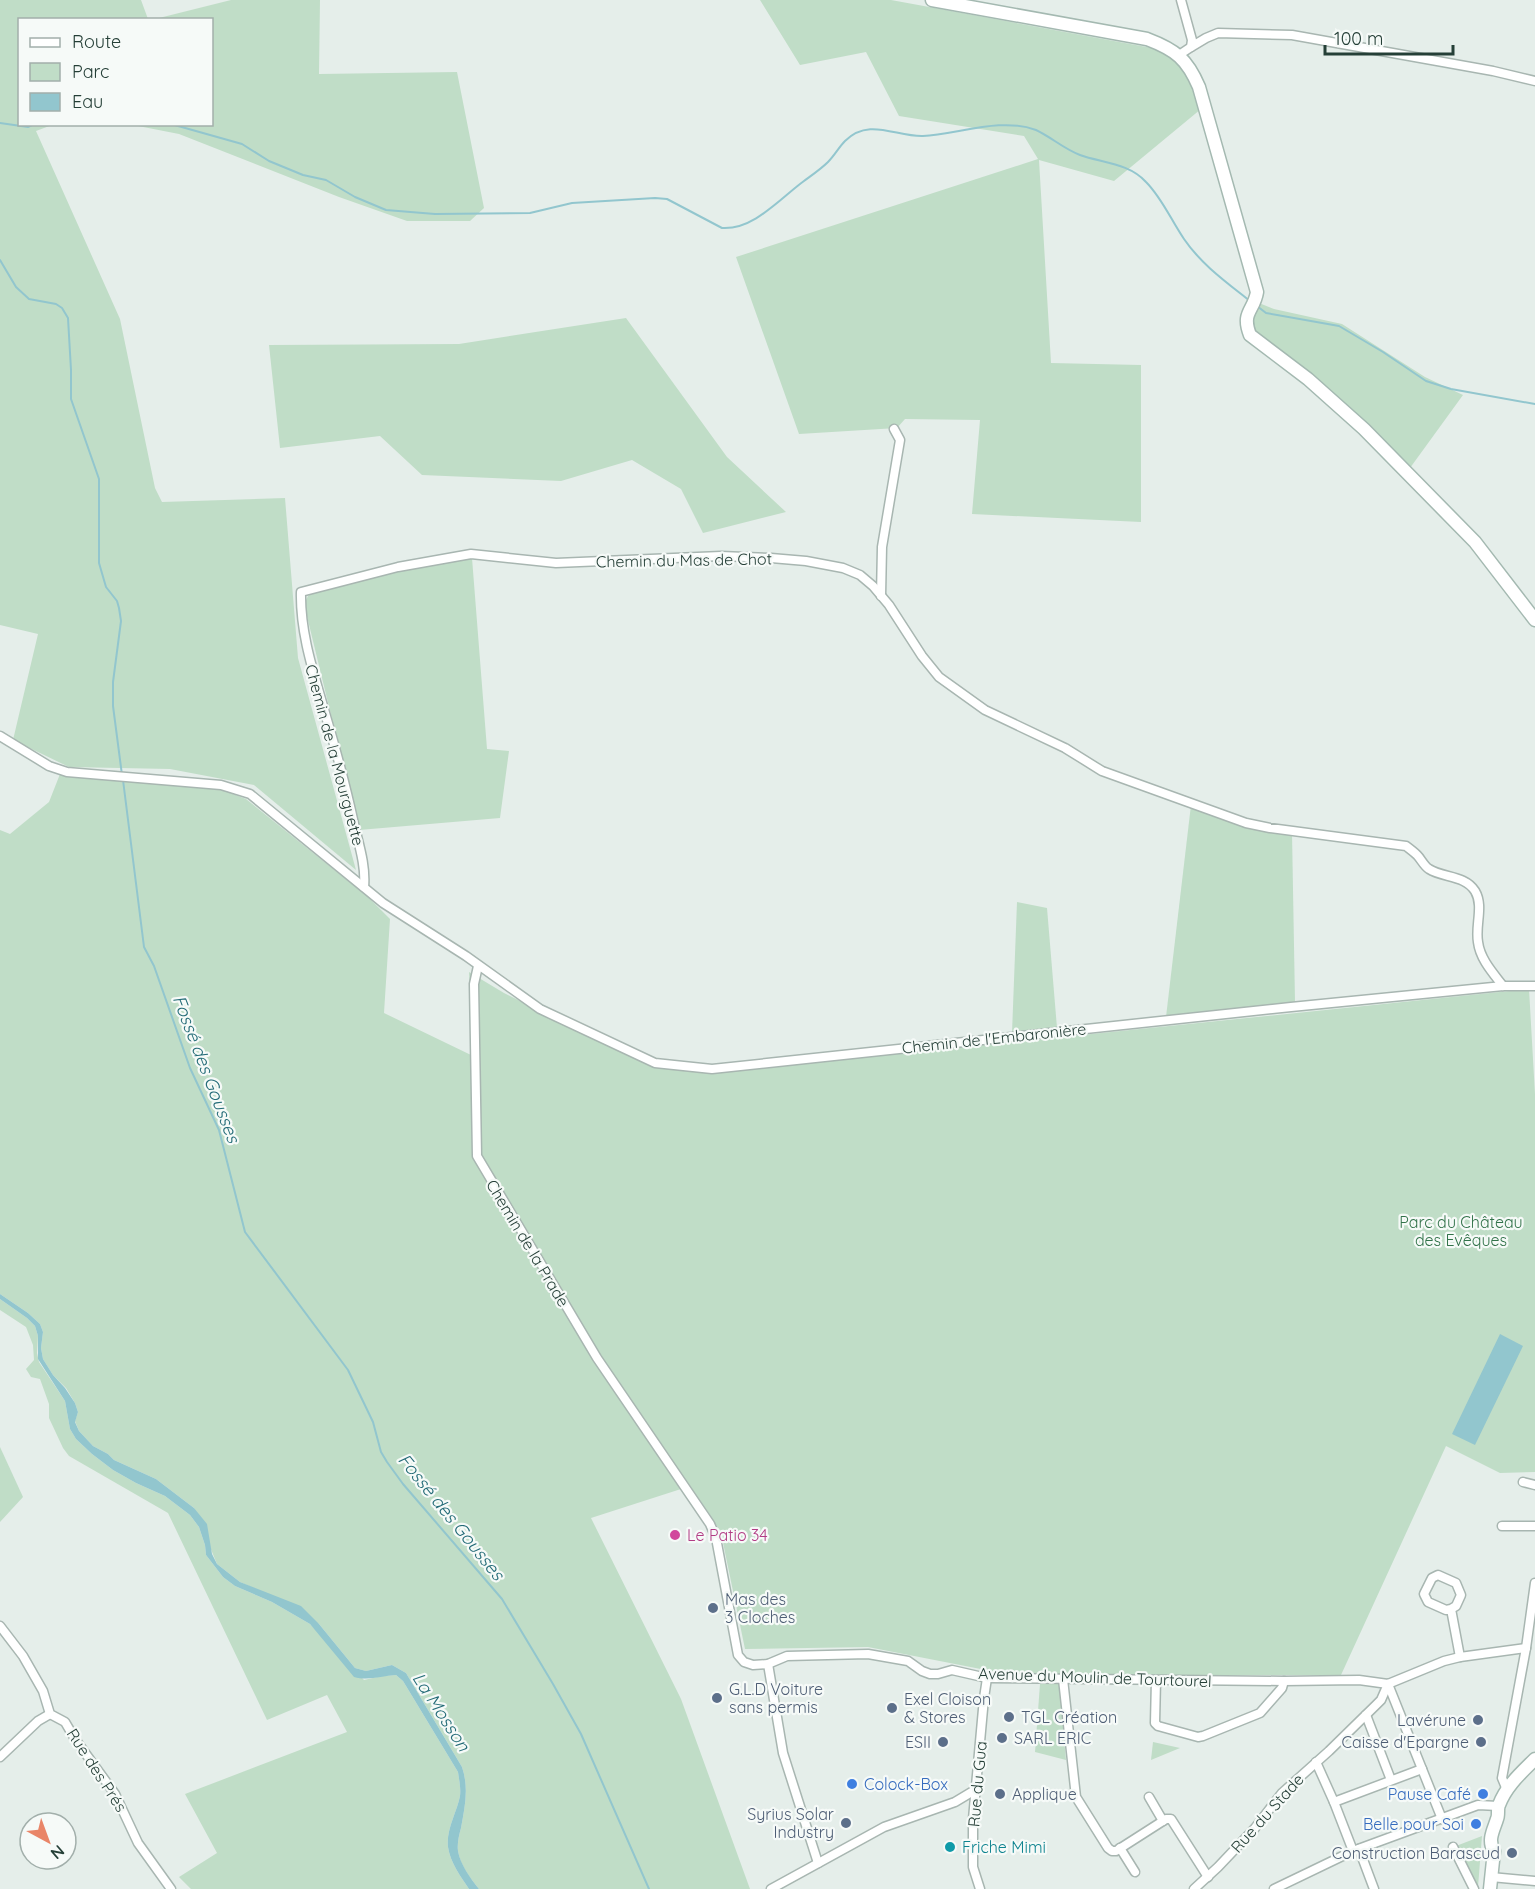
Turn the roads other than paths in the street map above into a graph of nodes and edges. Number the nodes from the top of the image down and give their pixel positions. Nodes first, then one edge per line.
1 (932, 0) edge
2 (1181, 0) edge
3 (1191, 47) junction
4 (1179, 55) junction
5 (1535, 81) edge
6 (894, 429) dead end
7 (301, 592) joint
8 (881, 596) junction
9 (1535, 620) edge
10 (0, 736) edge
11 (364, 887) junction
12 (478, 966) junction
13 (1503, 986) junction
14 (1535, 986) edge
15 (1523, 1482) dead end
16 (1535, 1485) edge
17 (686, 1487) joint
18 (1502, 1526) dead end
19 (1535, 1526) edge
20 (1535, 1583) edge
21 (1451, 1609) junction
22 (0, 1626) edge
23 (1527, 1648) junction
24 (1460, 1658) junction
25 (768, 1664) junction
26 (987, 1678) junction
27 (1063, 1679) junction
28 (1156, 1680) junction
29 (1284, 1681) junction
30 (1388, 1684) junction
31 (50, 1714) junction
32 (1366, 1715) junction
33 (0, 1757) edge
34 (1535, 1759) edge
35 (1316, 1762) junction
36 (1422, 1769) junction
37 (1391, 1780) junction
38 (975, 1790) junction
39 (1507, 1790) junction
40 (1149, 1797) dead end
41 (955, 1802) junction
42 (1334, 1802) junction
43 (1498, 1806) junction
44 (974, 1811) junction
45 (1442, 1819) junction
46 (1163, 1821) junction
47 (1453, 1847) dead end
48 (1120, 1848) junction
49 (1356, 1850) junction
50 (818, 1863) junction
51 (1135, 1872) dead end
52 (1208, 1877) junction
53 (1535, 1881) edge
54 (1490, 1883) edge
55 (171, 1889) edge
56 (771, 1889) edge
57 (980, 1889) edge
58 (1194, 1889) edge
59 (1274, 1889) edge
60 (1374, 1889) edge
61 (1474, 1889) edge

1 - 4 street
2 - 3 street
3 - 4 street
3 - 5 street
4 - 9 street
6 - 8 street
7 - 8 street, Chemin du Mas de Chot
7 - 11 street, Chemin de la Mourguette
8 - 13 street, Chemin du Mas de Chot
10 - 11 street
11 - 12 street
12 - 13 street, Chemin de l'Embaronière
12 - 17 street, Chemin de la Prade
13 - 14 street, Chemin de l'Embaronière
15 - 16 street
17 - 25 street, Avenue du Moulin de Tourtourel
18 - 19 street
20 - 23 street
21 - 21 street
21 - 24 street
22 - 31 street, Rue des Prés
23 - 24 street, Avenue du Moulin de Tourtourel
23 - 39 street
24 - 30 street, Avenue du Moulin de Tourtourel
25 - 26 street, Avenue du Moulin de Tourtourel
25 - 50 street
26 - 27 street, Avenue du Moulin de Tourtourel
26 - 38 street, Rue du Gua
27 - 28 street, Avenue du Moulin de Tourtourel
27 - 48 street
28 - 29 street, Avenue du Moulin de Tourtourel
28 - 29 street
29 - 30 street, Avenue du Moulin de Tourtourel
30 - 32 street, Rue du Stade
30 - 36 street
31 - 33 street
31 - 55 street, Rue des Prés
32 - 35 street, Rue du Stade
32 - 37 street
34 - 39 street
35 - 42 street
35 - 52 street, Rue du Stade
36 - 37 street
36 - 45 street
37 - 42 street
38 - 41 street
38 - 44 street, Rue du Gua
39 - 43 street
40 - 46 street
41 - 44 street
41 - 50 street
42 - 49 street
43 - 45 street
43 - 54 street
44 - 57 street, Rue du Gua
45 - 49 street
46 - 48 street
46 - 52 street
47 - 61 street
48 - 51 street
49 - 59 street
49 - 60 street
50 - 56 street
52 - 58 street, Rue du Stade
53 - 54 street

